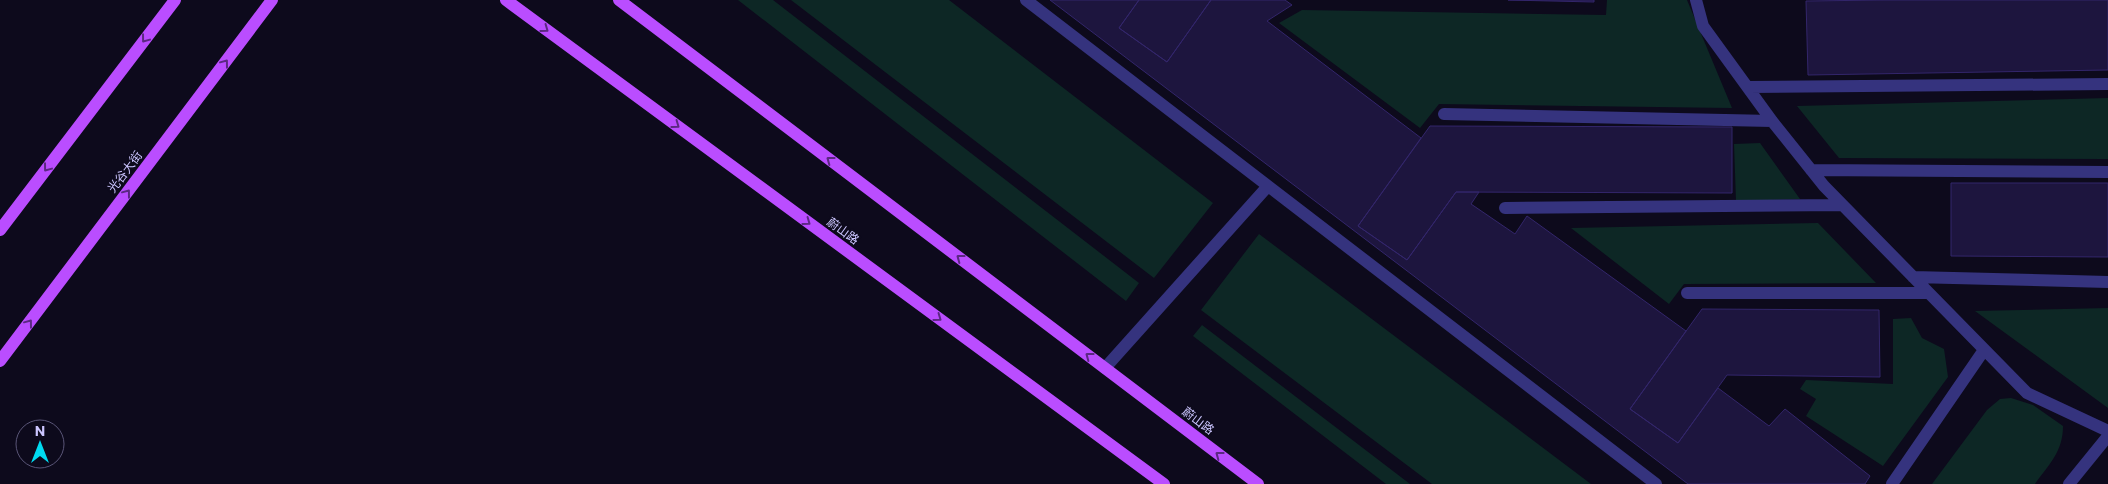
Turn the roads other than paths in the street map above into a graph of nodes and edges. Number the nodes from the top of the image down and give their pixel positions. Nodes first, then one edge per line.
1 (175, 0) edge
2 (272, 0) edge
3 (506, 0) edge
4 (619, 0) edge
5 (1026, 0) edge
6 (1696, 0) edge
7 (2108, 84) edge
8 (1749, 87) junction
9 (1444, 114) dead end
10 (1772, 121) junction
11 (1811, 170) junction
12 (2108, 172) edge
13 (1268, 186) junction
14 (1842, 205) junction
15 (1505, 208) dead end
16 (0, 230) edge
17 (1913, 277) junction
18 (2108, 282) edge
19 (1687, 293) dead end
20 (1929, 293) junction
21 (1984, 350) junction
22 (0, 362) edge
23 (1105, 368) junction
24 (2108, 431) edge
25 (2108, 436) edge
26 (1164, 484) edge
27 (1258, 484) edge
28 (1656, 484) edge
29 (1892, 484) edge
30 (2069, 484) edge

1 -> 16 main road
22 -> 2 main road, 光谷大街
3 -> 26 main road, 蔚山路
23 -> 4 main road, 蔚山路
5 - 13 lane
6 - 8 lane
7 - 8 lane
8 - 10 lane
9 - 10 lane
10 - 11 lane
11 - 12 lane
11 - 14 lane
13 - 23 lane
13 - 28 lane
14 - 15 lane
14 - 17 lane
17 - 18 lane
17 - 20 lane
19 - 20 lane
20 - 21 lane
21 - 24 lane
21 - 29 lane
27 -> 23 main road, 蔚山路
25 - 30 lane

